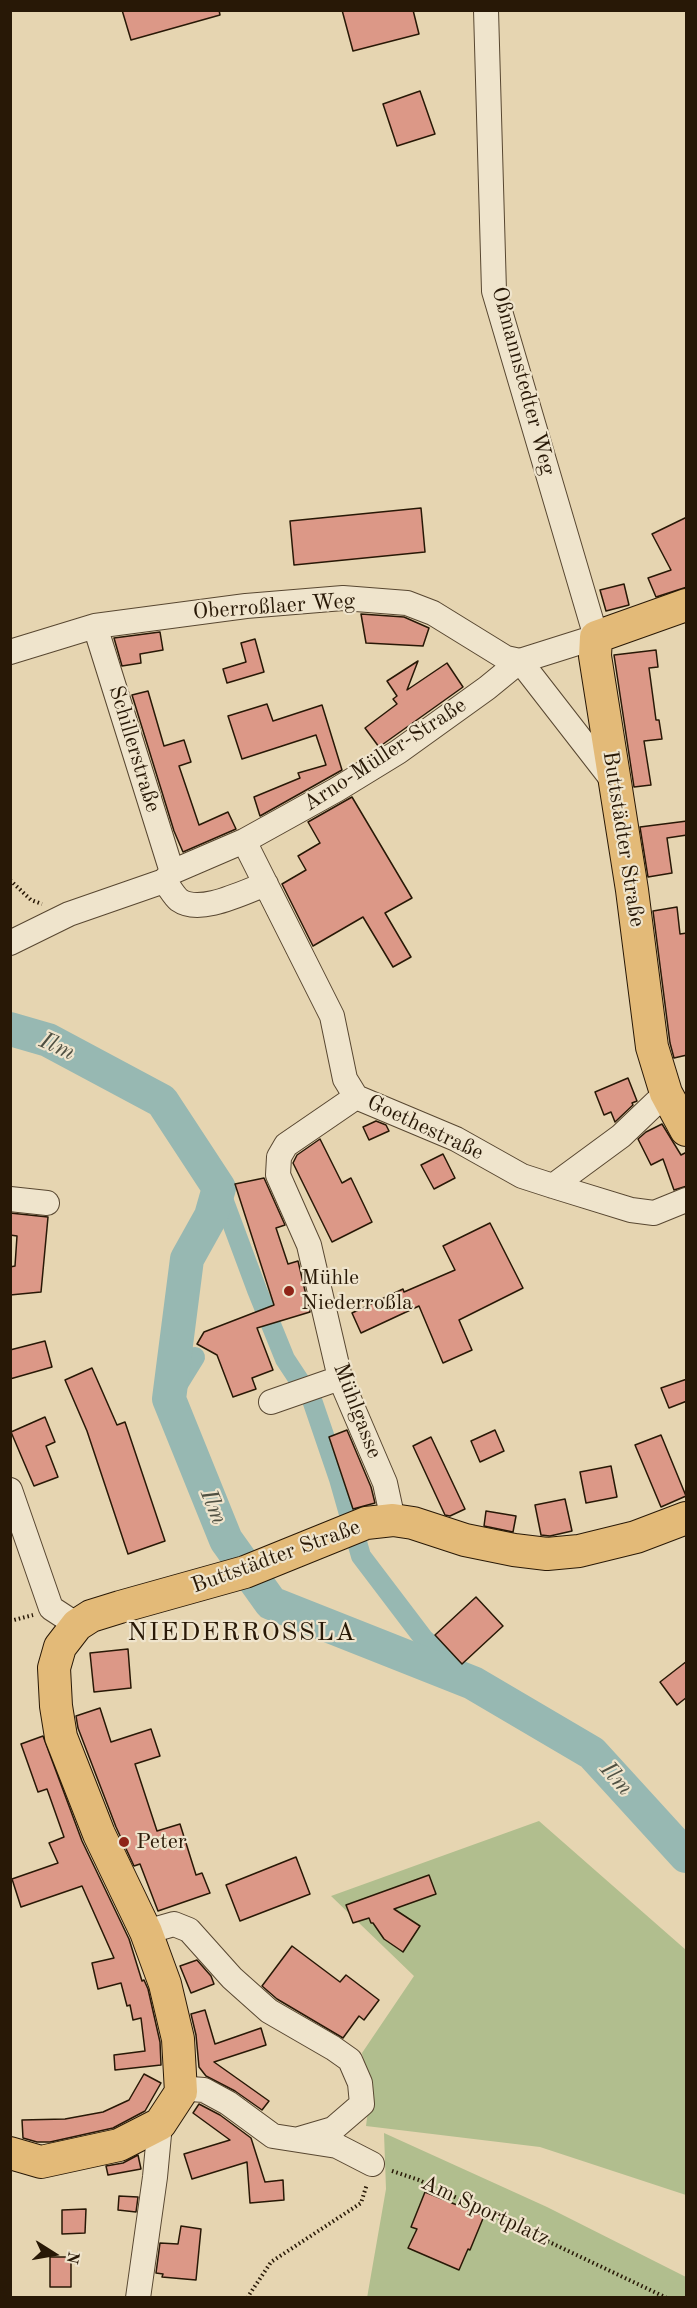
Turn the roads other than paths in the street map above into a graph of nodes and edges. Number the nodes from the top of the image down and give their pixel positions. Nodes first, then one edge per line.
1 (486, 10) edge
2 (687, 605) edge
3 (95, 626) junction
4 (597, 637) junction
5 (10, 652) edge
6 (520, 661) junction
7 (614, 782) junction
8 (244, 841) junction
9 (168, 876) junction
10 (266, 884) junction
11 (10, 943) edge
12 (666, 1093) junction
13 (356, 1097) junction
14 (687, 1130) edge
15 (553, 1186) junction
16 (10, 1199) edge
17 (687, 1200) edge
18 (47, 1203) dead end
19 (340, 1378) junction
20 (282, 1398) dead end
21 (10, 1490) edge
22 (687, 1518) edge
23 (393, 1520) junction
24 (77, 1625) junction
25 (146, 1932) junction
26 (181, 2092) junction
27 (160, 2124) junction
28 (299, 2139) junction
29 (10, 2153) edge
30 (372, 2164) road end
31 (137, 2290) edge

1 - 4 street, Oßmannstedter Weg
2 - 4 main road
3 - 5 street, Oberroßlaer Weg
3 - 6 street, Oberroßlaer Weg
3 - 9 street, Schillerstraße
4 - 6 street
4 - 7 main road, Buttstädter Straße
6 - 7 street
6 - 8 street, Arno-Müller-Straße
7 - 12 main road, Buttstädter Straße
8 - 9 street, Arno-Müller-Straße
8 - 10 street, Goethestraße
9 - 10 street
9 - 11 street, Arno-Müller-Straße
10 - 13 street, Goethestraße
12 - 14 main road, Buttstädter Straße
12 - 15 street
13 - 15 street, Goethestraße
13 - 19 street, Mühlgasse
15 - 17 street, Goethestraße
16 - 18 street
19 - 20 street
19 - 23 street, Mühlgasse
21 - 24 street
22 - 23 main road, Buttstädter Straße
23 - 24 main road, Buttstädter Straße
24 - 25 main road
25 - 26 main road
25 - 28 street
26 - 27 main road
26 - 28 street
27 - 29 main road
27 - 31 street
28 - 30 street

